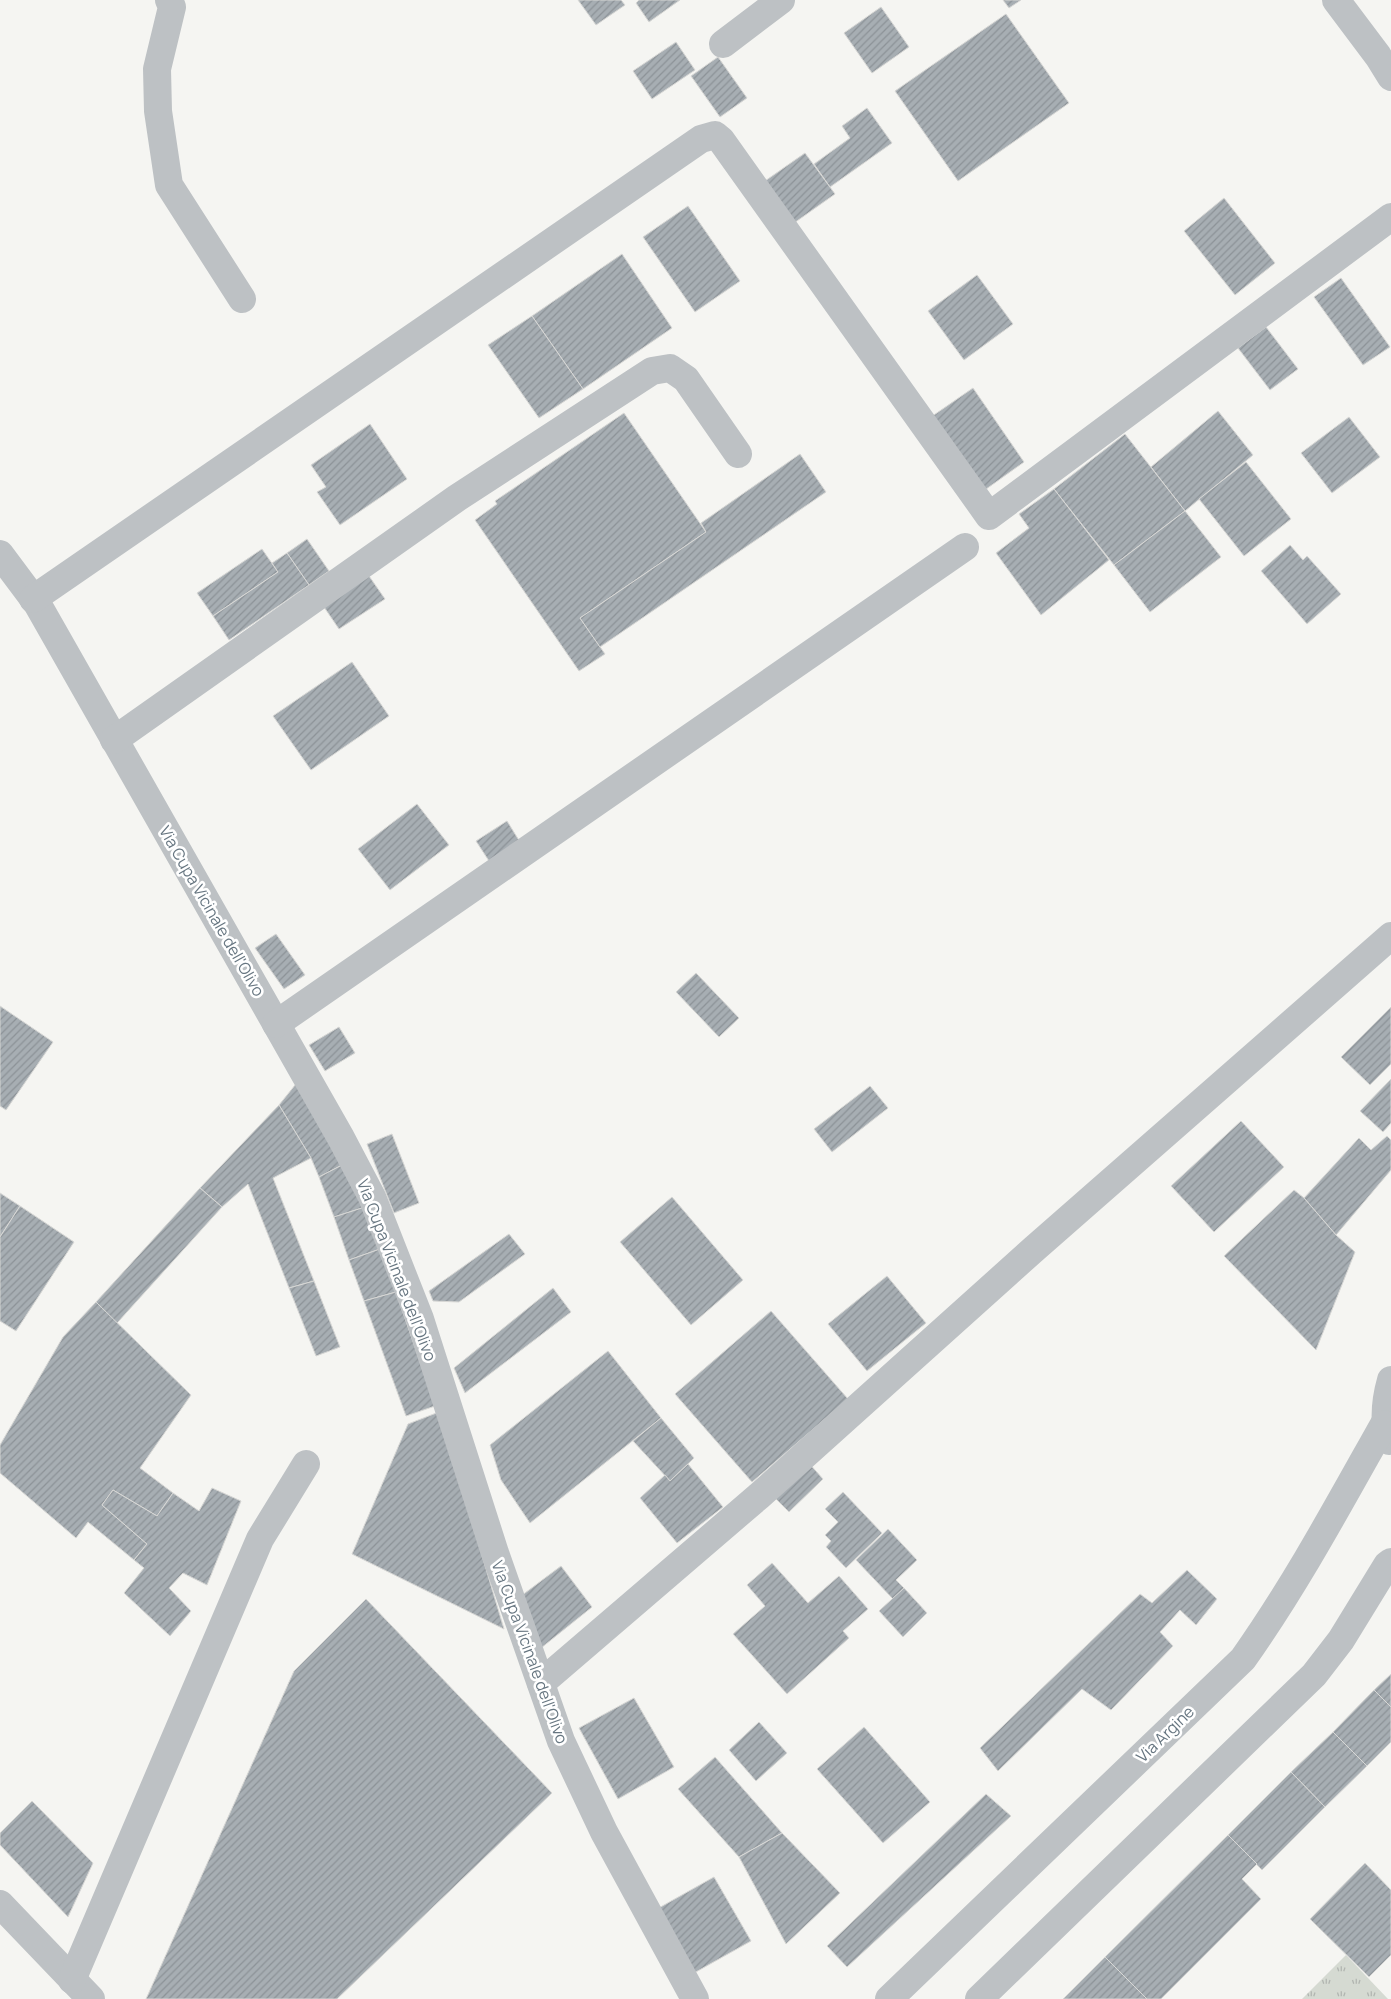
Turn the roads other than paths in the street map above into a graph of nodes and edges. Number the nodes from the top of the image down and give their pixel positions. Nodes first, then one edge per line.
1 (170, 0) edge
2 (781, 0) edge
3 (1336, 0) edge
4 (723, 44) dead end
5 (1391, 77) edge
6 (1391, 217) edge
7 (242, 299) dead end
8 (738, 454) dead end
9 (965, 547) dead end
10 (0, 554) edge
11 (33, 599) junction
12 (114, 740) junction
13 (1391, 936) edge
14 (276, 1024) junction
15 (1391, 1380) edge
16 (1384, 1424) junction
17 (1391, 1450) edge
18 (306, 1464) dead end
19 (1391, 1562) edge
20 (541, 1683) junction
21 (0, 1904) edge
22 (72, 1980) junction
23 (91, 1999) edge
24 (695, 1999) edge
25 (889, 1999) edge
26 (979, 1999) edge

1 - 7 street
2 - 4 street
3 - 5 street
6 - 11 street
8 - 12 street
9 - 14 street
10 - 11 street, Via Cupa Vicinale dell'Olivo
11 - 12 street, Via Cupa Vicinale dell'Olivo
12 - 14 street, Via Cupa Vicinale dell'Olivo
13 - 20 street
14 - 20 street, Via Cupa Vicinale dell'Olivo
15 - 16 street
16 - 17 street
16 - 25 street, Via Argine
18 - 22 street
19 - 26 street
20 - 24 street, Via Cupa Vicinale dell'Olivo
21 - 22 street
22 - 23 street

